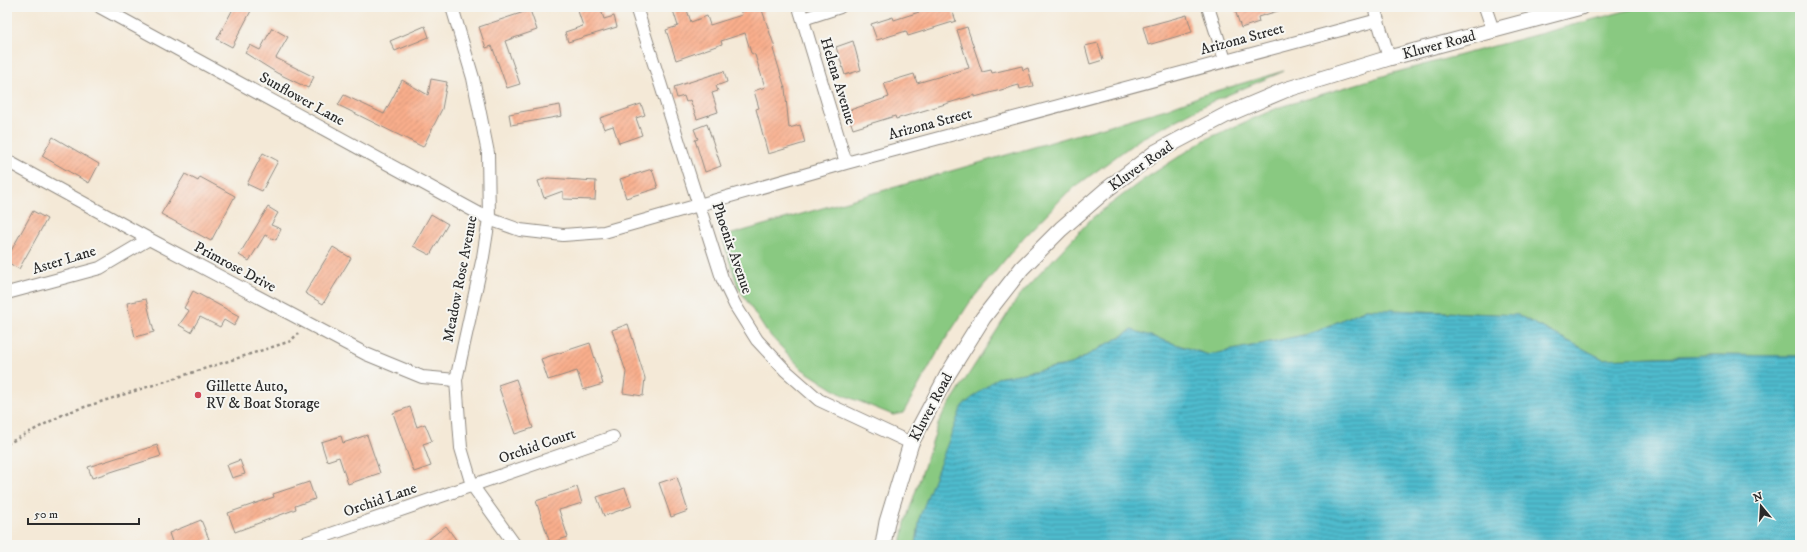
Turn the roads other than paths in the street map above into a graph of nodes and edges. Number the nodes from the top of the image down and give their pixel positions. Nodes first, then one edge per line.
1 (100, 7) edge
2 (452, 7) edge
3 (636, 7) edge
4 (799, 7) edge
5 (840, 7) edge
6 (1208, 7) edge
7 (1374, 7) edge
8 (1485, 7) edge
9 (1581, 7) edge
10 (803, 19) junction
11 (1378, 20) junction
12 (1493, 30) junction
13 (1389, 58) junction
14 (1225, 60) junction
15 (7, 161) edge
16 (846, 163) junction
17 (700, 205) junction
18 (489, 219) junction
19 (149, 239) junction
20 (7, 293) edge
21 (456, 380) junction
22 (613, 437) dead end
23 (911, 443) junction
24 (472, 485) junction
25 (299, 545) edge
26 (515, 545) edge
27 (883, 545) edge

1 - 18 street, Sunflower Lane
2 - 18 street, Meadow Rose Avenue
3 - 17 street, Phoenix Avenue
4 - 10 street, Helena Avenue
5 - 10 street
6 - 14 street
7 - 11 street
8 - 12 street
9 - 12 street, Kluver Road
10 - 16 street, Helena Avenue
11 - 13 street
11 - 14 street, Arizona Street
12 - 13 street, Kluver Road
13 - 23 street, Kluver Road
14 - 16 street, Arizona Street
15 - 19 street, Primrose Drive
16 - 17 street, Arizona Street
17 - 18 street, Arizona Street
17 - 23 street, Phoenix Avenue
18 - 21 street, Meadow Rose Avenue
19 - 20 street, Aster Lane
19 - 21 street, Primrose Drive
21 - 24 street, Meadow Rose Avenue
22 - 24 street, Orchid Court
23 - 27 street, Kluver Road
24 - 25 street, Orchid Lane
24 - 26 street, Meadow Rose Avenue

